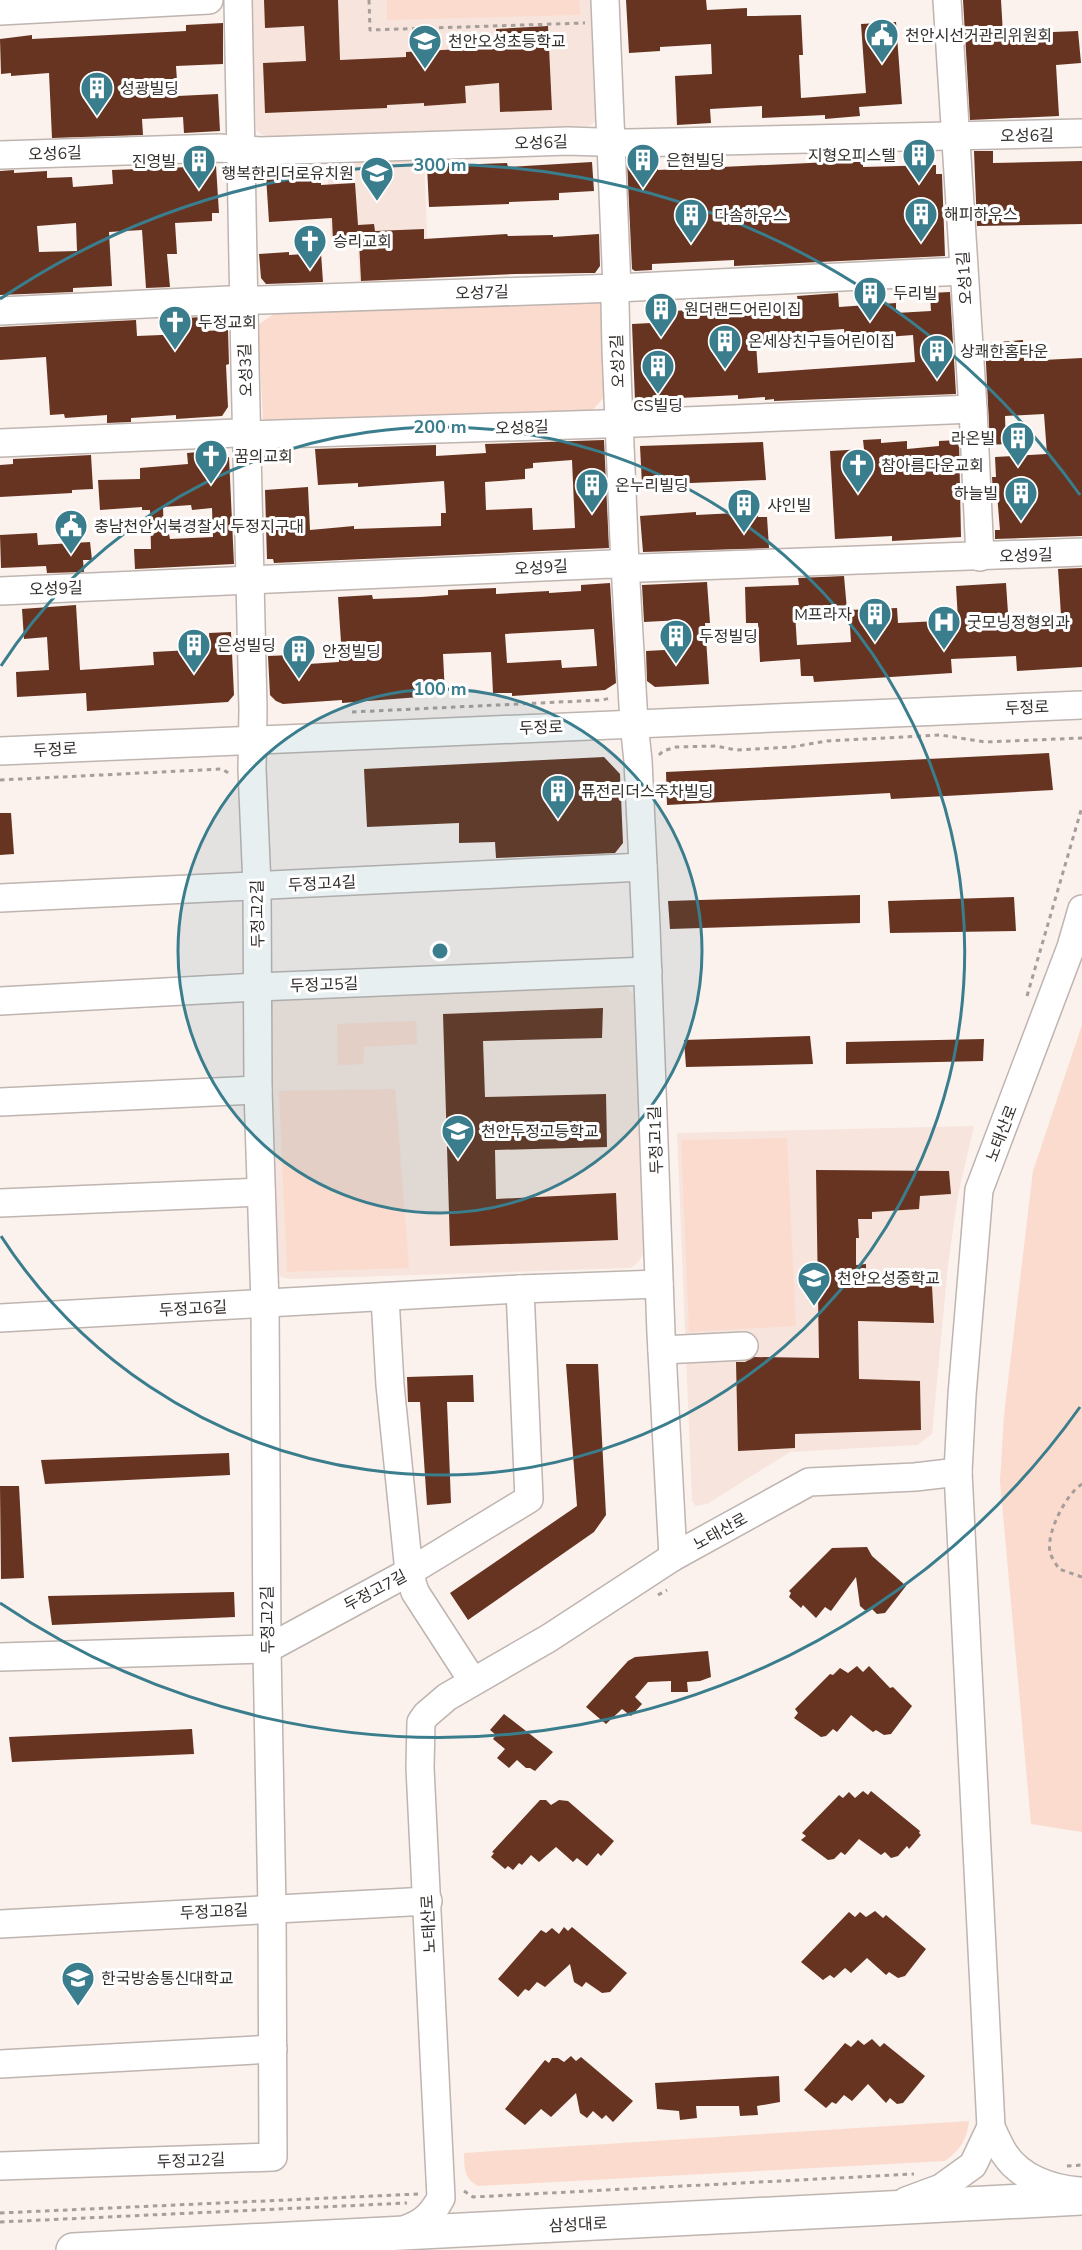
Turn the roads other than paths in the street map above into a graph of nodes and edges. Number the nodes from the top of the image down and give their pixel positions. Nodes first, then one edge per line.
1 (209, 0) edge
2 (238, 0) edge
3 (947, 0) edge
4 (0, 11) edge
5 (599, 11) edge
6 (1082, 133) edge
7 (955, 136) junction
8 (610, 141) junction
9 (239, 150) junction
10 (0, 155) edge
11 (963, 271) junction
12 (617, 288) junction
13 (245, 300) junction
14 (0, 311) edge
15 (973, 409) junction
16 (620, 424) junction
17 (247, 435) junction
18 (0, 443) edge
19 (1082, 552) edge
20 (980, 557) junction
21 (625, 565) junction
22 (250, 581) junction
23 (0, 591) edge
24 (1082, 705) edge
25 (634, 723) junction
26 (252, 739) junction
27 (0, 752) edge
28 (644, 867) junction
29 (257, 886) junction
30 (0, 898) edge
31 (1082, 909) edge
32 (648, 970) junction
33 (257, 987) junction
34 (0, 1001) edge
35 (258, 1090) junction
36 (0, 1102) edge
37 (261, 1192) junction
38 (0, 1203) edge
39 (659, 1284) junction
40 (520, 1289) junction
41 (385, 1296) junction
42 (265, 1304) junction
43 (0, 1318) edge
44 (744, 1346) dead end
45 (663, 1350) junction
46 (958, 1472) junction
47 (672, 1557) junction
48 (409, 1572) junction
49 (267, 1648) junction
50 (0, 1657) edge
51 (472, 1680) junction
52 (428, 1901) junction
53 (272, 1908) junction
54 (0, 1924) edge
55 (273, 2049) junction
56 (0, 2064) edge
57 (991, 2127) junction
58 (0, 2166) edge
59 (1082, 2191) edge
60 (450, 2193) junction
61 (1082, 2198) edge
62 (888, 2208) junction
63 (502, 2228) junction
64 (391, 2234) junction
65 (73, 2250) edge

1 - 4 street
2 - 9 street, 오성3길
3 - 7 street, 오성1길
5 - 8 street, 오성2길
6 - 7 street, 오성6길
7 - 8 street, 오성6길
7 - 11 street, 오성1길
8 - 9 street, 오성6길
8 - 12 street, 오성2길
9 - 10 street, 오성6길
9 - 13 street, 오성3길
11 - 12 street, 오성7길
11 - 15 street, 오성1길
12 - 13 street, 오성7길
12 - 16 street, 오성2길
13 - 14 street, 오성7길
13 - 17 street, 오성3길
15 - 16 street, 오성8길
15 - 20 street, 오성1길
16 - 17 street, 오성8길
16 - 21 street, 오성2길
17 - 18 street, 오성8길
17 - 22 street, 오성3길
19 - 20 street, 오성9길
20 - 21 street, 오성9길
21 - 22 street, 오성9길
21 - 25 street, 오성2길
22 - 23 street, 오성9길
22 - 26 street, 오성3길
24 - 25 street, 두정로
25 - 26 street, 두정로
25 - 28 street, 두정고1길
26 - 27 street, 두정로
26 - 29 street, 두정고2길
28 - 29 street, 두정고4길
28 - 32 street, 두정고1길
29 - 30 street, 두정고4길
29 - 33 street, 두정고2길
31 - 46 street, 노태산로
32 - 33 street, 두정고5길
32 - 39 street, 두정고1길
33 - 34 street, 두정고5길
33 - 35 street, 두정고2길
35 - 36 street
35 - 37 street, 두정고2길
37 - 38 street
37 - 42 street, 두정고2길
39 - 40 street, 두정고6길
39 - 45 street, 두정고1길
40 - 41 street, 두정고6길
40 - 48 street, 두정고7길
41 - 42 street, 두정고6길
41 - 48 street
42 - 43 street, 두정고6길
42 - 49 street, 두정고2길
44 - 45 street
45 - 47 street, 두정고1길
46 - 47 street, 노태산로
46 - 57 street
47 - 51 street, 노태산로
48 - 49 street, 두정고7길
48 - 51 street
49 - 50 street, 두정고7길
49 - 53 street, 두정고2길
51 - 52 street, 노태산로
52 - 53 street, 두정고8길
52 - 60 street, 노태산로
53 - 54 street, 두정고8길
53 - 55 street, 두정고2길
55 - 56 street
55 - 58 street, 두정고2길
57 - 59 street
57 - 62 street
60 - 63 street
60 - 64 street
61 - 62 main road, 삼성대로
62 - 63 main road, 삼성대로
63 - 64 main road, 삼성대로
64 - 65 main road, 삼성대로

